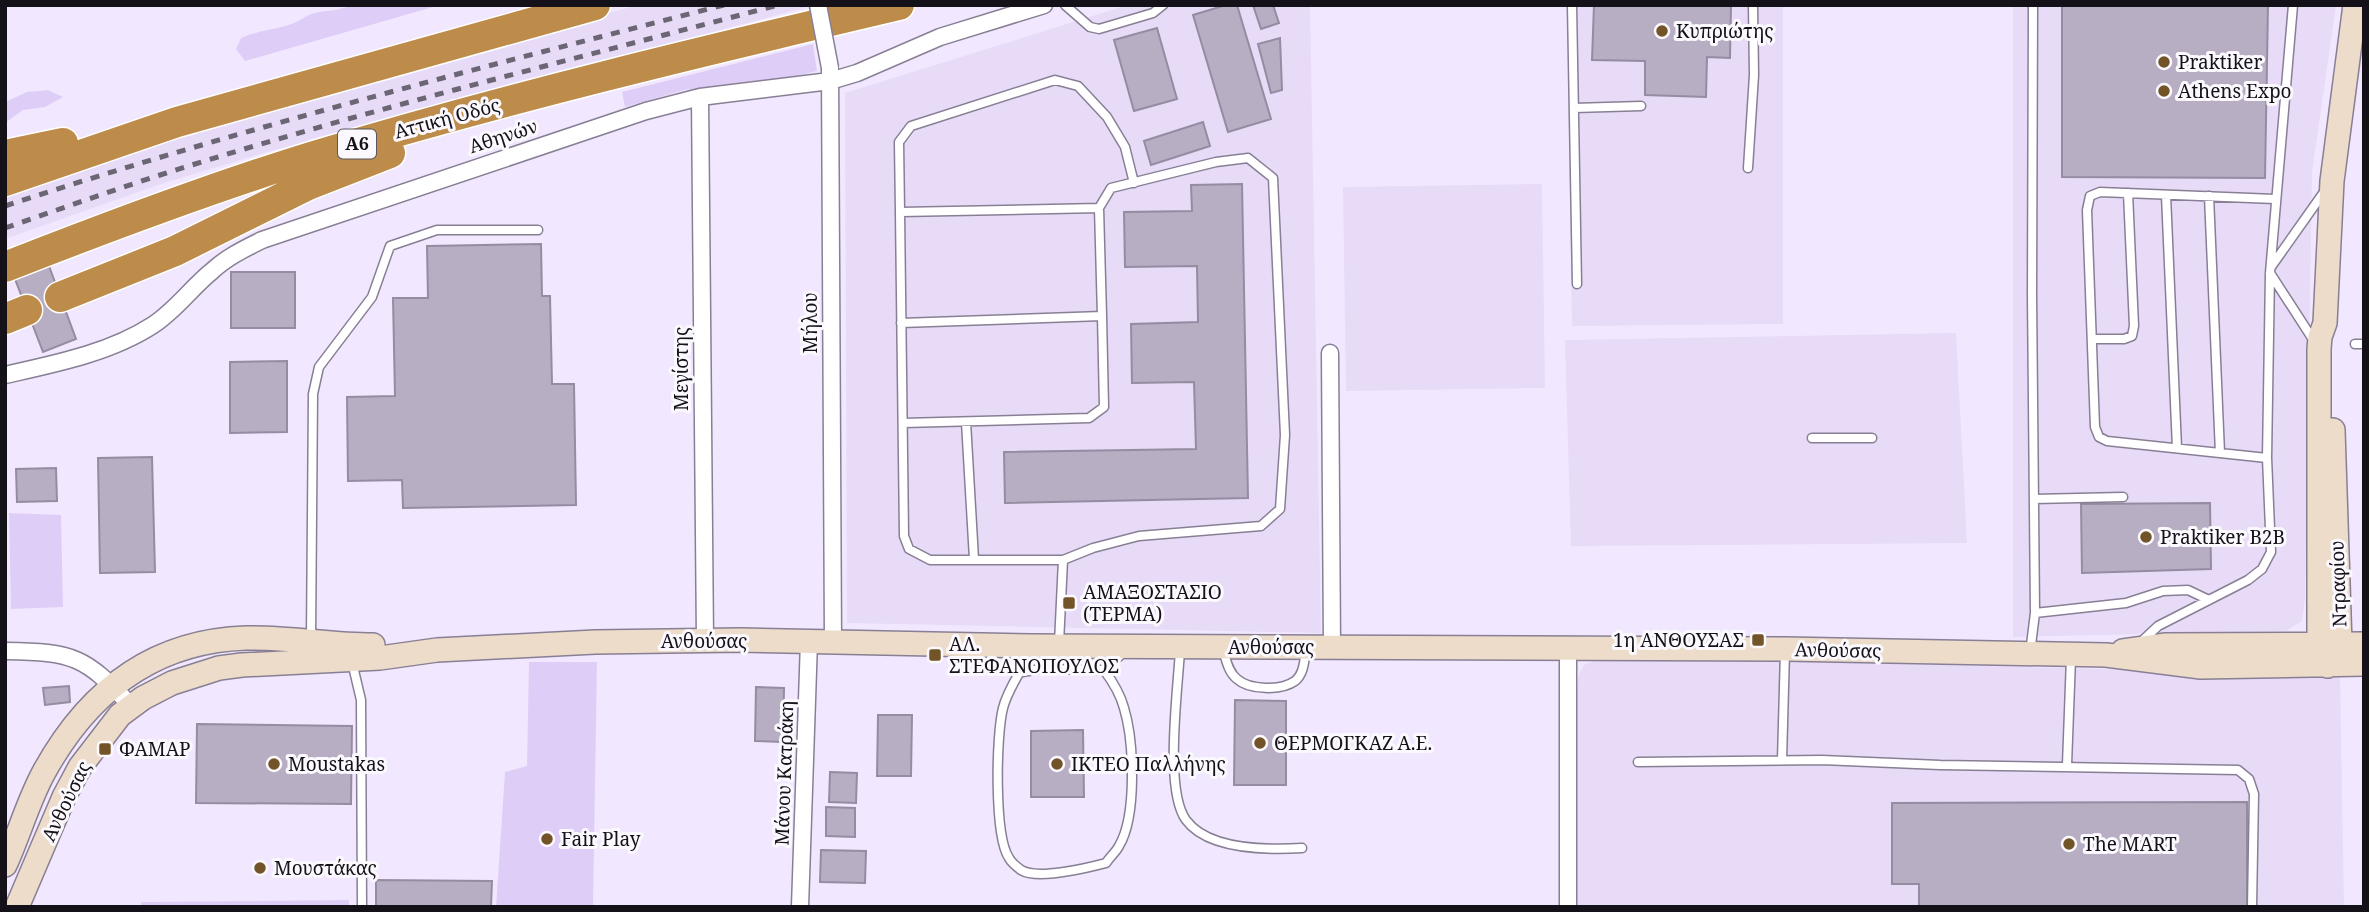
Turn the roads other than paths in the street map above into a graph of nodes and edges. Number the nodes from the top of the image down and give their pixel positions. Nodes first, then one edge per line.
1 (595, 5) edge
2 (818, 5) edge
3 (899, 5) edge
4 (1044, 5) edge
5 (1065, 5) edge
6 (1163, 5) edge
7 (1572, 5) edge
8 (1753, 5) edge
9 (2033, 5) edge
10 (2293, 5) edge
11 (2356, 5) edge
12 (717, 48) junction
13 (830, 74) junction
14 (700, 97) junction
15 (1641, 106) dead end
16 (1574, 108) junction
17 (177, 122) junction
18 (5, 155) edge
19 (1748, 168) dead end
20 (5, 181) edge
21 (2332, 181) junction
22 (1134, 183) junction
23 (2128, 193) junction
24 (2166, 195) junction
25 (2209, 196) junction
26 (2275, 199) junction
27 (1099, 208) junction
28 (900, 212) junction
29 (538, 230) dead end
30 (5, 267) edge
31 (2270, 270) junction
32 (1577, 285) dead end
33 (61, 297) dead end
34 (1102, 316) junction
35 (901, 323) junction
36 (2325, 323) junction
37 (2092, 339) junction
38 (2319, 349) junction
39 (1330, 353) dead end
40 (5, 375) edge
41 (966, 422) junction
42 (902, 423) junction
43 (1812, 438) dead end
44 (1872, 438) dead end
45 (2178, 448) junction
46 (2220, 453) junction
47 (2267, 458) junction
48 (2123, 497) dead end
49 (2034, 499) junction
50 (974, 559) junction
51 (1063, 560) junction
52 (2209, 600) junction
53 (2035, 614) junction
54 (705, 641) junction
55 (809, 641) junction
56 (311, 642) junction
57 (833, 642) junction
58 (2329, 644) junction
59 (2364, 644) edge
60 (1032, 646) junction
61 (1059, 646) junction
62 (1130, 646) junction
63 (1306, 646) junction
64 (1332, 646) junction
65 (1180, 647) junction
66 (1222, 647) junction
67 (2135, 648) junction
68 (1569, 649) junction
69 (1785, 649) junction
70 (437, 650) junction
71 (5, 651) edge
72 (2030, 654) junction
73 (2071, 655) junction
74 (2106, 655) junction
75 (351, 660) junction
76 (2364, 664) edge
77 (2328, 666) junction
78 (1104, 670) junction
79 (1022, 673) junction
80 (112, 685) junction
81 (132, 707) junction
82 (1782, 760) junction
83 (1638, 762) dead end
84 (2067, 765) junction
85 (1302, 848) dead end
86 (5, 865) edge
87 (17, 907) edge
88 (362, 907) edge
89 (800, 907) edge
90 (1567, 907) edge
91 (2252, 907) edge

1 - 17 highway
2 - 13 street, Μήλου, bridge
3 - 12 highway, Αττική Οδός / Α6
4 - 13 street, Αθηνών
5 - 6 lane
7 - 16 lane
8 - 19 lane
9 - 49 lane
10 - 26 lane
11 - 21 street, Ντραφίου
12 - 30 highway, Αττική Οδός / Α6
12 - 33 highway
13 - 14 street, Αθηνών
13 - 57 street, Μήλου
14 - 40 street, Αθηνών
14 - 54 street, Μεγίστης
15 - 16 lane
16 - 32 lane
17 - 18 highway
17 - 20 highway
21 - 31 lane
21 - 36 street, Ντραφίου
22 - 27 lane
22 - 28 lane
22 - 51 lane
23 - 24 lane
23 - 37 lane
23 - 37 lane
24 - 25 lane
24 - 45 lane
25 - 26 lane
25 - 46 lane
26 - 31 lane
27 - 28 lane
27 - 34 lane
28 - 35 lane
29 - 56 lane
31 - 38 lane
31 - 47 lane
34 - 35 lane
34 - 41 lane
35 - 42 lane
36 - 38 street, Ντραφίου
36 - 58 street, Ντραφίου
37 - 45 lane
38 - 58 street, Ντραφίου
39 - 64 street
41 - 42 lane
41 - 50 lane
42 - 50 lane
43 - 44 lane
45 - 46 lane
46 - 47 lane
47 - 52 lane
48 - 49 lane
49 - 53 lane
50 - 51 lane
51 - 61 lane
52 - 53 lane
52 - 67 lane
53 - 72 lane
54 - 55 street, Ανθούσας
54 - 70 street, Ανθούσας
55 - 57 street, Ανθούσας
55 - 89 street, Μάνου Κατράκη
56 - 70 street, Ανθούσας
56 - 80 street, Ανθούσας
57 - 60 street, Ανθούσας
58 - 59 street, Ανθούσας
58 - 67 street, Ανθούσας
58 - 77 street, Ντραφίου
60 - 61 street, Ανθούσας
60 - 79 lane
61 - 62 street, Ανθούσας
62 - 65 street, Ανθούσας
62 - 78 lane
63 - 64 street, Ανθούσας
63 - 66 street, Ανθούσας
63 - 66 lane
64 - 68 street, Ανθούσας
65 - 66 street, Ανθούσας
65 - 85 lane
67 - 74 street, Ανθούσας
68 - 69 street, Ανθούσας
68 - 90 street
69 - 72 street, Ανθούσας
69 - 82 lane
70 - 75 street, Ανθούσας
71 - 80 street
72 - 73 street, Ανθούσας
73 - 74 street, Ανθούσας
73 - 84 lane
74 - 77 street, Ανθούσας
75 - 81 street, Ανθούσας
75 - 88 lane
76 - 77 street, Ανθούσας
78 - 79 lane
78 - 79 lane
80 - 81 street
80 - 86 street, Ανθούσας
81 - 87 street, Ανθούσας
82 - 83 lane
82 - 84 lane
84 - 91 lane

